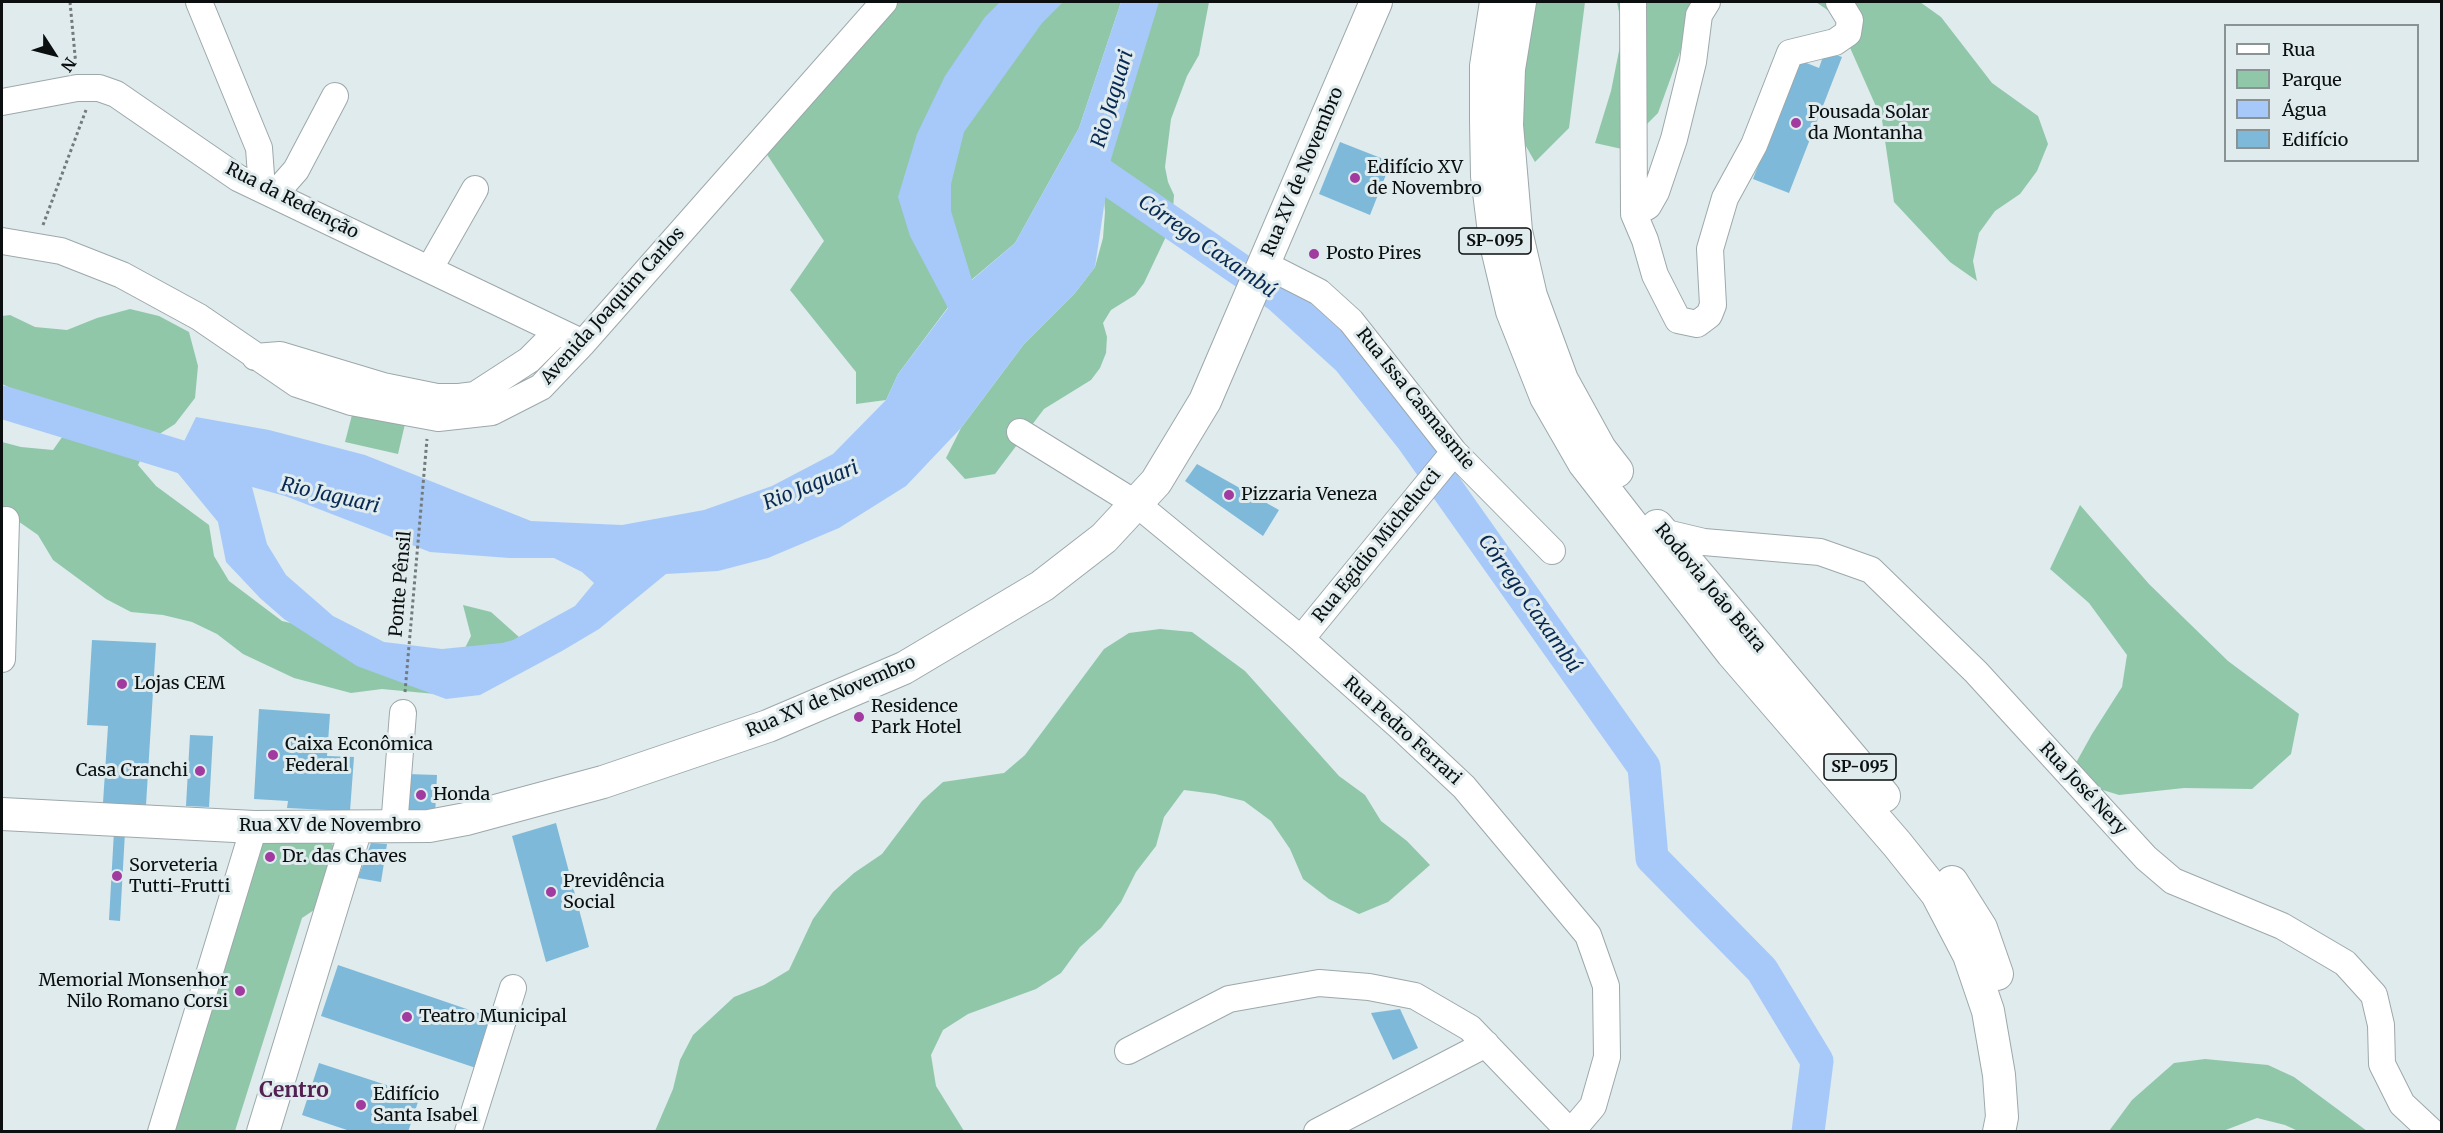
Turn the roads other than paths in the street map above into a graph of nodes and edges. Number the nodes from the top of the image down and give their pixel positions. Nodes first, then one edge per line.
1 (199, 2) edge
2 (884, 2) edge
3 (1376, 2) edge
4 (1496, 2) edge
5 (1520, 2) edge
6 (1633, 2) edge
7 (1707, 2) edge
8 (1839, 2) edge
9 (335, 96) dead end
10 (2, 102) edge
11 (475, 189) dead end
12 (268, 192) junction
13 (1634, 214) junction
14 (2, 241) edge
15 (430, 268) junction
16 (1259, 274) junction
17 (558, 331) junction
18 (583, 343) junction
19 (255, 357) junction
20 (1020, 432) dead end
21 (1450, 457) junction
22 (1138, 505) junction
23 (6, 520) dead end
24 (1662, 532) junction
25 (1552, 551) dead end
26 (2, 637) edge
27 (1301, 639) junction
28 (2, 659) edge
29 (403, 713) road end
30 (3, 819) edge
31 (254, 826) junction
32 (394, 827) junction
33 (356, 828) junction
34 (513, 988) dead end
35 (1486, 1044) junction
36 (1128, 1051) dead end
37 (161, 1131) edge
38 (263, 1131) edge
39 (468, 1131) edge
40 (1317, 1131) edge
41 (1571, 1131) edge
42 (1999, 1131) edge
43 (2017, 1131) edge
44 (2432, 1131) edge

1 - 12 street
2 - 18 street, Avenida Joaquim Carlos
3 - 16 main road, Rua XV de Novembro
4 - 42 main road, Rodovia João Beira / SP-095
5 - 24 main road, Rodovia João Beira / SP-095
6 - 13 street
7 - 13 street
8 - 13 street
9 - 12 street
10 - 12 street, Rua da Redenção
11 - 15 street
12 - 15 street, Rua da Redenção
14 - 19 street, Avenida Joaquim Carlos
15 - 17 street, Rua da Redenção
16 - 21 street, Rua Issa Casmasmie
16 - 22 main road, Rua XV de Novembro
17 - 18 street, Rua da Redenção
17 - 19 street
18 - 19 street, Avenida Joaquim Carlos
20 - 22 street, Rua Pedro Ferrari
21 - 25 street, Rua Issa Casmasmie
21 - 27 street, Rua Egidio Michelucci
22 - 27 street, Rua Pedro Ferrari
22 - 32 main road, Rua XV de Novembro
23 - 26 street
24 - 43 main road, Rodovia João Beira / SP-095
24 - 44 street, Rua José Nery
26 - 28 street
27 - 41 street, Rua Pedro Ferrari
29 - 32 street
30 - 31 main road, Rua XV de Novembro
31 - 33 main road, Rua XV de Novembro
31 - 37 street
32 - 33 main road, Rua XV de Novembro
33 - 38 main road
34 - 39 street
35 - 36 street
35 - 40 street
35 - 41 street

